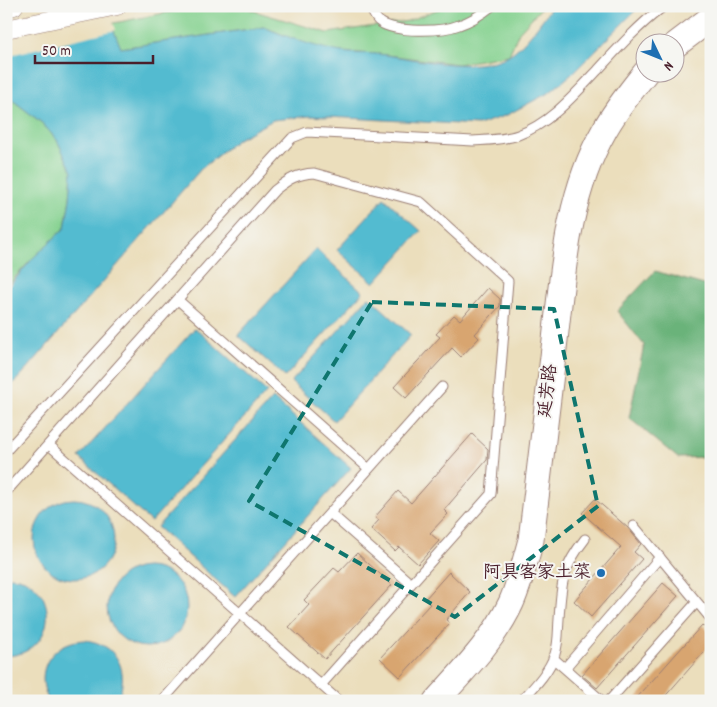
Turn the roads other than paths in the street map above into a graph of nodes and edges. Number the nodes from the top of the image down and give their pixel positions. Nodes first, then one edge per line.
1 (14, 6) edge
2 (116, 6) edge
3 (370, 6) edge
4 (492, 6) edge
5 (664, 6) edge
6 (6, 8) edge
7 (711, 18) edge
8 (6, 29) edge
9 (684, 38) edge
10 (638, 82) edge
11 (178, 300) junction
12 (442, 387) dead end
13 (49, 445) junction
14 (6, 451) edge
15 (369, 469) junction
16 (6, 492) edge
17 (330, 513) junction
18 (634, 526) dead end
19 (585, 539) dead end
20 (660, 557) junction
21 (411, 584) junction
22 (696, 603) junction
23 (241, 613) junction
24 (711, 619) edge
25 (553, 658) junction
26 (565, 668) junction
27 (321, 685) junction
28 (162, 701) edge
29 (340, 701) edge
30 (436, 701) edge
31 (521, 701) edge
32 (602, 701) edge
33 (609, 701) edge

1 - 6 street
2 - 8 street
3 - 4 lane
5 - 14 lane
7 - 9 main road
10 - 30 main road, 延芳路
11 - 13 lane
11 - 15 lane
11 - 21 lane
12 - 15 lane
13 - 16 lane
13 - 23 lane
15 - 17 lane
17 - 21 lane
17 - 23 lane
18 - 20 lane
19 - 25 lane
20 - 22 lane
20 - 26 lane
21 - 27 lane
22 - 24 lane
22 - 33 lane
23 - 27 lane
23 - 28 lane
25 - 26 lane
25 - 31 lane
26 - 32 lane
27 - 29 lane

